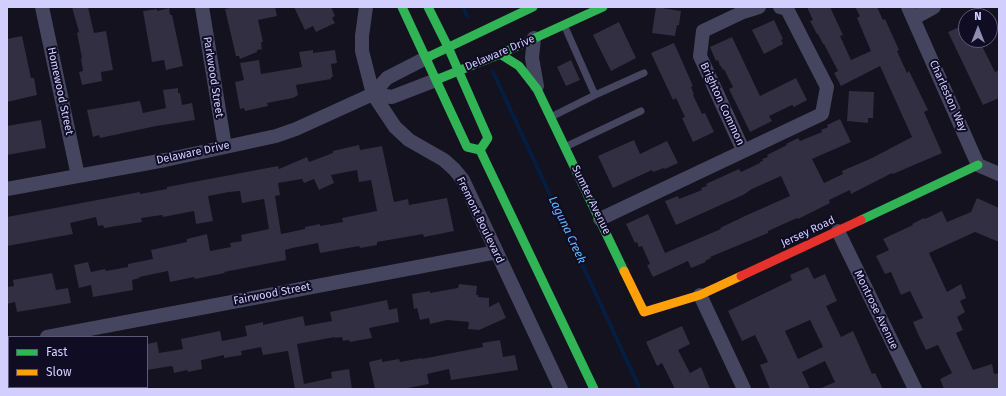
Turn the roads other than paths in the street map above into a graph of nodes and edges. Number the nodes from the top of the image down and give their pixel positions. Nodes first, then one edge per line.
1 (42, 7) edge
2 (202, 7) edge
3 (366, 7) edge
4 (402, 7) edge
5 (428, 7) edge
6 (533, 7) edge
7 (603, 7) edge
8 (759, 7) edge
9 (780, 7) edge
10 (934, 7) edge
11 (742, 10) edge
12 (911, 13) edge
13 (564, 25) junction
14 (534, 38) junction
15 (448, 47) junction
16 (500, 54) junction
17 (426, 58) junction
18 (458, 71) junction
19 (644, 73) dead end
20 (436, 80) junction
21 (537, 89) junction
22 (373, 94) junction
23 (595, 96) junction
24 (641, 110) dead end
25 (551, 117) junction
26 (225, 147) junction
27 (565, 147) junction
28 (480, 150) junction
29 (743, 150) junction
30 (978, 165) junction
31 (999, 174) edge
32 (78, 176) junction
33 (7, 189) edge
34 (600, 219) junction
35 (838, 231) junction
36 (497, 252) junction
37 (700, 295) junction
38 (644, 312) joint
39 (52, 336) edge
40 (561, 389) edge
41 (594, 389) edge
42 (744, 389) edge
43 (915, 389) edge

1 - 32 street, Homewood Street
2 - 26 street, Parkwood Street
3 - 22 street, Fremont Boulevard
4 - 17 street
5 - 15 street
6 - 15 street, Delaware Drive
7 - 13 street, Delaware Drive
8 - 11 street, Brighton Common
9 - 29 street, Brighton Common
10 - 12 street
11 - 29 street, Brighton Common
12 - 30 street, Charleston Way
13 - 14 street, Delaware Drive
13 - 23 lane
14 - 16 street, Delaware Drive
14 - 21 street, Sumter Avenue
15 - 17 street, Delaware Drive
15 - 18 street
16 - 18 street, Delaware Drive
16 - 21 street, Sumter Avenue
17 - 20 street
17 - 22 street, Delaware Drive
18 - 20 street, Delaware Drive
18 - 28 street
19 - 23 lane
20 - 22 street, Delaware Drive
20 - 28 street
21 - 25 street, Sumter Avenue
22 - 26 street, Delaware Drive
22 - 36 street, Fremont Boulevard
23 - 25 lane
24 - 27 lane
25 - 27 street, Sumter Avenue
26 - 32 street, Delaware Drive
27 - 34 street, Sumter Avenue
28 - 41 street
29 - 34 street, Brighton Common
30 - 31 street
30 - 35 street, Jersey Road
32 - 33 street, Delaware Drive
34 - 38 street, Sumter Avenue
35 - 37 street, Jersey Road
35 - 43 street, Montrose Avenue
36 - 39 street, Fairwood Street
36 - 40 street, Fremont Boulevard
37 - 38 street, Jersey Road
37 - 42 street

